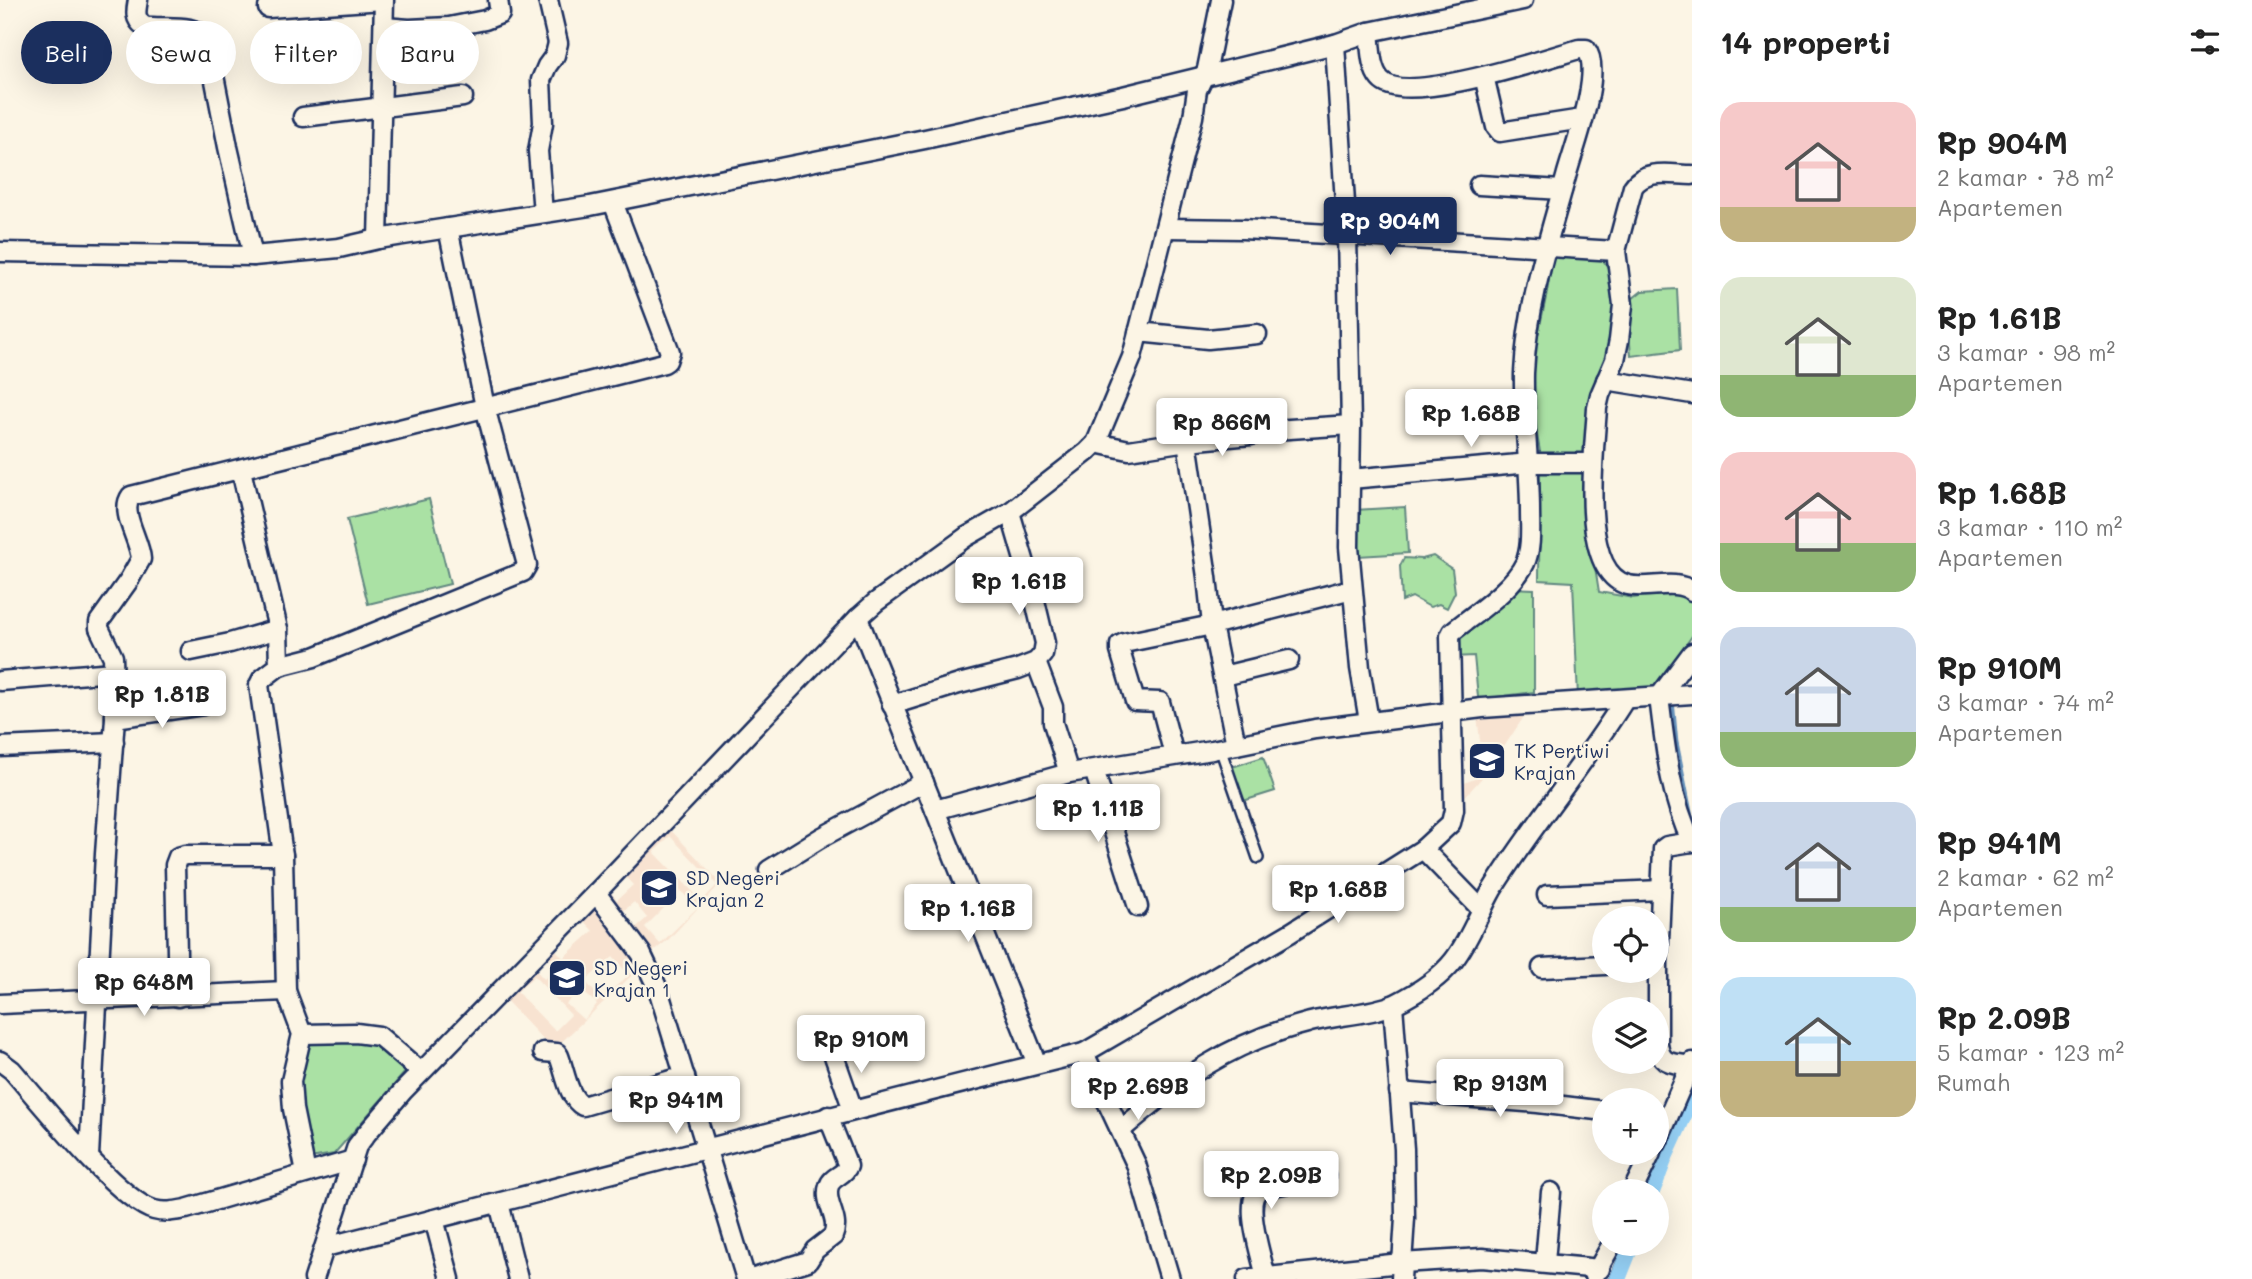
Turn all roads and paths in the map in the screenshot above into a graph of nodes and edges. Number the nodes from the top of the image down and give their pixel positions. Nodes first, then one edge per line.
1 (138, 0) edge
2 (384, 0) edge
3 (498, 0) edge
4 (548, 0) edge
5 (1221, 0) edge
6 (1523, 0) edge
7 (268, 8) dead end
8 (384, 21) edge
9 (478, 21) edge
10 (1370, 32) junction
11 (1335, 44) junction
12 (1205, 75) junction
13 (1484, 76) junction
14 (383, 84) edge
15 (463, 97) dead end
16 (382, 109) junction
17 (303, 117) dead end
18 (1582, 119) junction
19 (1692, 175) edge
20 (1479, 185) dead end
21 (1562, 190) junction
22 (613, 202) junction
23 (543, 213) junction
24 (448, 228) junction
25 (1166, 228) junction
26 (1347, 235) junction
27 (377, 239) junction
28 (1546, 247) junction
29 (1616, 251) junction
30 (0, 252) edge
31 (253, 256) junction
32 (1138, 332) junction
33 (1257, 334) dead end
34 (1606, 380) junction
35 (1692, 394) edge
36 (485, 407) junction
37 (1351, 425) junction
38 (1187, 441) junction
39 (1096, 443) junction
40 (1530, 463) junction
41 (1593, 463) junction
42 (241, 470) junction
43 (1350, 479) junction
44 (1010, 512) junction
45 (1352, 589) junction
46 (1692, 592) edge
47 (858, 618) junction
48 (1212, 625) junction
49 (278, 629) junction
50 (191, 651) dead end
51 (1692, 653) edge
52 (1289, 660) dead end
53 (1036, 662) junction
54 (279, 666) junction
55 (114, 672) junction
56 (1223, 676) junction
57 (0, 681) edge
58 (1674, 696) edge
59 (1625, 699) junction
60 (203, 705) dead end
61 (892, 705) junction
62 (1453, 711) junction
63 (115, 718) junction
64 (1369, 721) junction
65 (114, 742) junction
66 (1228, 746) junction
67 (0, 747) edge
68 (1174, 755) junction
69 (1094, 770) junction
70 (1069, 773) junction
71 (924, 782) junction
72 (935, 810) junction
73 (1692, 842) edge
74 (1423, 849) junction
75 (283, 855) junction
76 (1258, 858) dead end
77 (769, 870) dead end
78 (1661, 890) junction
79 (596, 893) junction
80 (1547, 895) dead end
81 (1660, 906) edge
82 (1139, 907) dead end
83 (1482, 910) junction
84 (1592, 966) edge
85 (1542, 968) dead end
86 (1658, 983) edge
87 (286, 991) junction
88 (178, 997) junction
89 (98, 1000) junction
90 (0, 1004) edge
91 (1392, 1005) junction
92 (302, 1034) junction
93 (543, 1052) dead end
94 (833, 1053) dead end
95 (1084, 1053) junction
96 (0, 1062) edge
97 (1037, 1064) junction
98 (1691, 1064) edge
99 (421, 1072) junction
100 (685, 1076) junction
101 (1399, 1093) junction
102 (1669, 1106) edge
103 (1592, 1109) edge
104 (853, 1110) junction
105 (828, 1116) junction
106 (1121, 1130) junction
107 (706, 1147) junction
108 (89, 1156) junction
109 (353, 1160) junction
110 (306, 1173) junction
111 (1325, 1176) dead end
112 (1551, 1192) dead end
113 (499, 1203) junction
114 (434, 1219) junction
115 (325, 1247) junction
116 (1606, 1256) edge
117 (1545, 1262) junction
118 (1401, 1271) edge
119 (1596, 1274) edge
120 (1273, 1278) edge
121 (314, 1279) edge
122 (450, 1279) edge
123 (518, 1279) edge
124 (749, 1279) edge
125 (1170, 1279) edge
126 (1247, 1279) edge

1 - 31 street
2 - 7 street
2 - 8 street
3 - 9 street
4 - 23 street
5 - 12 street
6 - 10 street
10 - 11 street
10 - 13 street
11 - 12 street
11 - 26 street
12 - 22 street
12 - 25 street
13 - 18 street
13 - 18 street
14 - 16 street
15 - 16 street
16 - 17 street
16 - 27 street
18 - 21 street
19 - 29 street
20 - 21 street
21 - 28 street
22 - 23 street
22 - 36 street
23 - 24 street
24 - 27 street
24 - 36 street
25 - 26 street
25 - 32 street
26 - 28 street
26 - 37 street
27 - 31 street
28 - 29 street
28 - 40 street
29 - 34 street
30 - 31 street
32 - 33 street
32 - 39 street
34 - 35 street
34 - 41 street
36 - 42 street
36 - 54 street
37 - 38 street
37 - 43 street
38 - 39 street
38 - 48 street
39 - 44 street
40 - 41 street
40 - 43 street
40 - 62 street
41 - 46 street
42 - 49 street
42 - 55 street
43 - 45 street
44 - 47 street
44 - 53 street
45 - 48 street
45 - 64 street
47 - 61 street
47 - 79 street
48 - 56 street
48 - 68 street
49 - 50 street
49 - 54 street
51 - 58 street
52 - 56 street
53 - 61 street
53 - 70 street
54 - 75 street
55 - 57 street
55 - 63 street
56 - 66 street
58 - 59 street
58 - 73 street
59 - 62 street
59 - 83 street
60 - 63 street
61 - 71 street
62 - 64 street
62 - 74 street
63 - 65 street
64 - 66 street
65 - 67 street
65 - 89 street
66 - 68 street
66 - 76 lane
68 - 69 street
69 - 70 street
69 - 82 street
70 - 72 street
71 - 72 street
71 - 77 street
72 - 97 street
73 - 78 street
74 - 83 street
74 - 95 street
75 - 87 street
75 - 88 street
78 - 80 street
78 - 81 street
79 - 99 street
79 - 100 street
83 - 91 street
84 - 85 street
86 - 98 street
87 - 88 street
87 - 92 street
88 - 89 street
89 - 90 street
89 - 108 street
91 - 101 street
91 - 106 street
92 - 99 street
92 - 110 street
93 - 100 street
94 - 104 street
95 - 97 street
95 - 106 street
96 - 108 street
97 - 104 street
98 - 102 street
99 - 109 street
100 - 107 street
101 - 103 street
101 - 118 street
104 - 105 street
105 - 107 street
105 - 124 street
106 - 125 street
107 - 113 street
107 - 124 street
108 - 110 street
109 - 110 street
109 - 115 street
111 - 120 street
112 - 117 street
113 - 114 street
113 - 123 street
114 - 115 street
114 - 122 street
115 - 121 street
116 - 119 street
117 - 118 street
117 - 119 street
118 - 120 street
120 - 126 street

